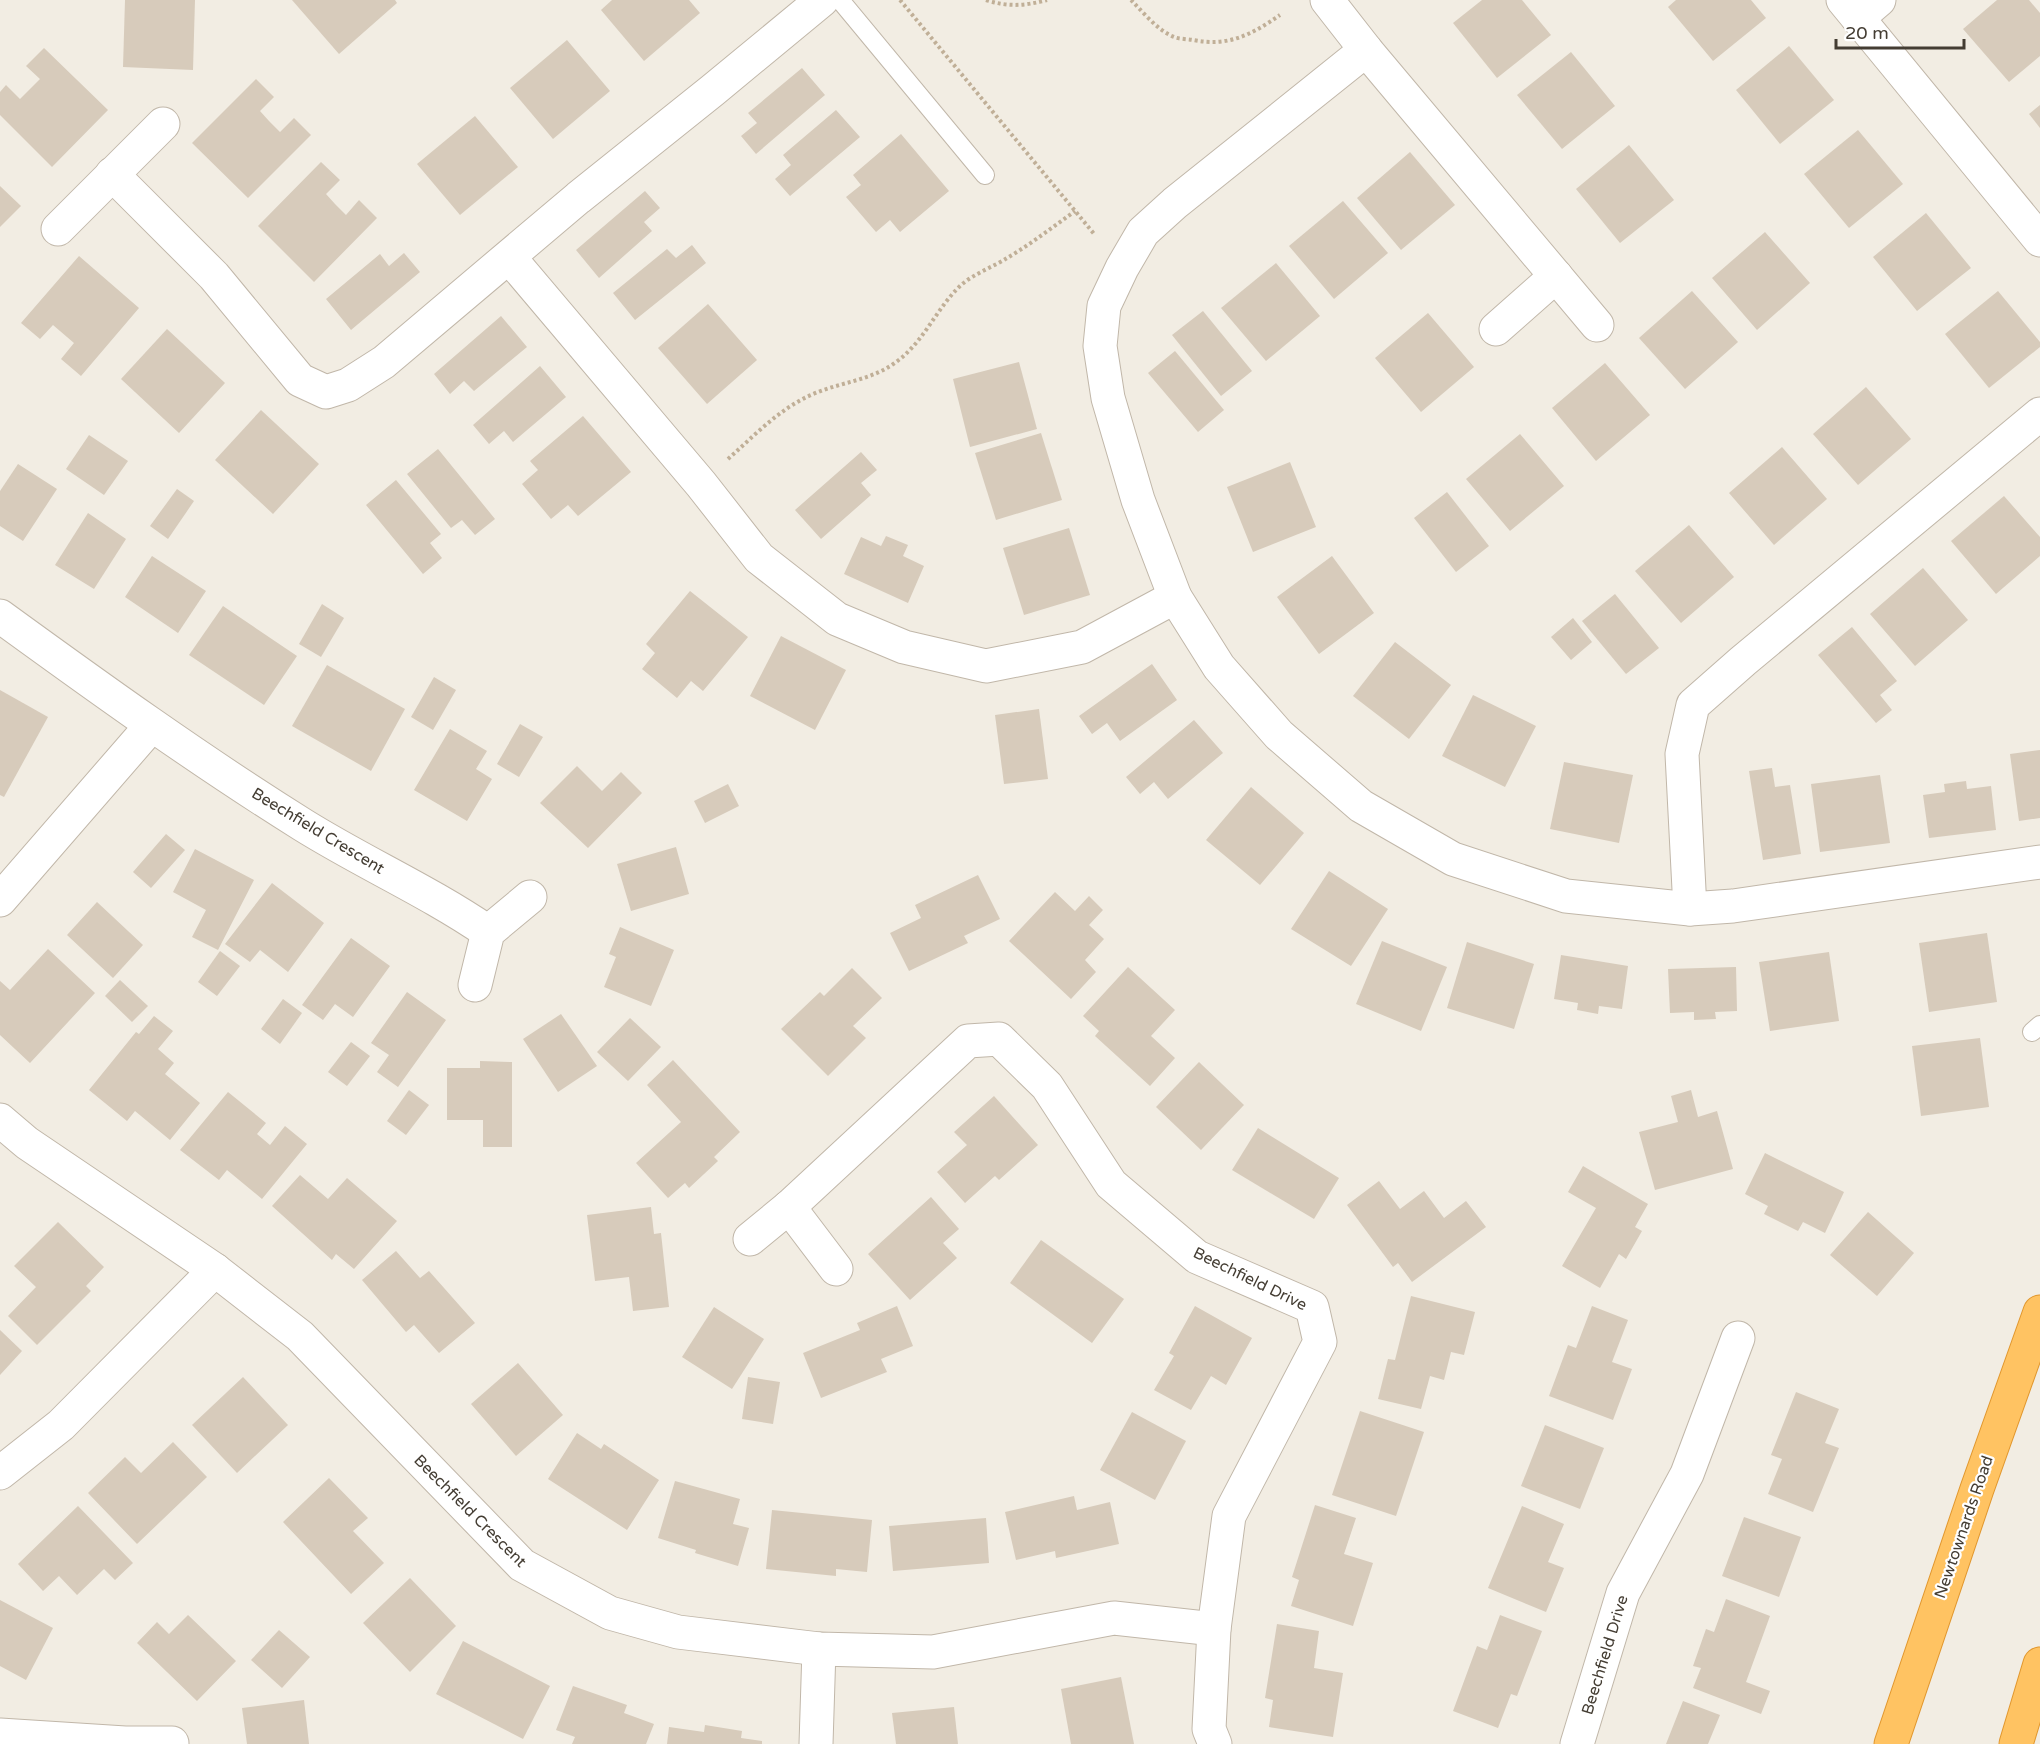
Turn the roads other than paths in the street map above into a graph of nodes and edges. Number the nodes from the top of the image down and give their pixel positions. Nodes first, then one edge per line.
1 (822, 0) edge
2 (840, 0) edge
3 (1327, 0) edge
4 (1860, 6) edge
5 (1366, 50) junction
6 (163, 124) dead end
7 (112, 174) junction
8 (985, 175) dead end
9 (58, 229) dead end
10 (2040, 240) edge
11 (509, 257) junction
12 (1556, 276) junction
13 (1597, 325) dead end
14 (1496, 329) dead end
15 (2040, 414) edge
16 (1175, 597) junction
17 (0, 616) edge
18 (151, 726) junction
19 (2040, 862) edge
20 (530, 897) dead end
21 (0, 900) edge
22 (1690, 909) junction
23 (488, 932) junction
24 (475, 985) dead end
25 (0, 1120) edge
26 (789, 1207) junction
27 (750, 1239) dead end
28 (215, 1269) junction
29 (836, 1269) dead end
30 (2040, 1312) edge
31 (1738, 1338) dead end
32 (0, 1473) edge
33 (1214, 1629) junction
34 (819, 1649) junction
35 (2040, 1664) edge
36 (0, 1735) edge
37 (125, 1743) edge
38 (171, 1743) edge
39 (816, 1744) edge
40 (1215, 1744) edge
41 (1577, 1744) edge
42 (1891, 1744) edge
43 (2016, 1744) edge

1 - 11 street
2 - 8 lane
3 - 5 street
4 - 10 street
5 - 12 street
5 - 16 street
6 - 7 street
7 - 9 street
7 - 11 street
11 - 16 street
12 - 13 street
12 - 14 street
15 - 22 street
16 - 22 street
17 - 18 street, Beechfield Crescent
18 - 21 street
18 - 23 street, Beechfield Crescent
19 - 22 street
20 - 23 street
23 - 24 street
25 - 28 street, Beechfield Crescent
26 - 27 street, Beechfield Drive
26 - 29 street
26 - 33 street, Beechfield Drive
28 - 32 street
28 - 34 street, Beechfield Crescent
30 - 42 highway, Newtownards Road
31 - 41 street, Beechfield Drive
33 - 34 street
33 - 40 street, Beechfield Drive
34 - 39 street
35 - 43 highway
36 - 37 street
37 - 38 street

